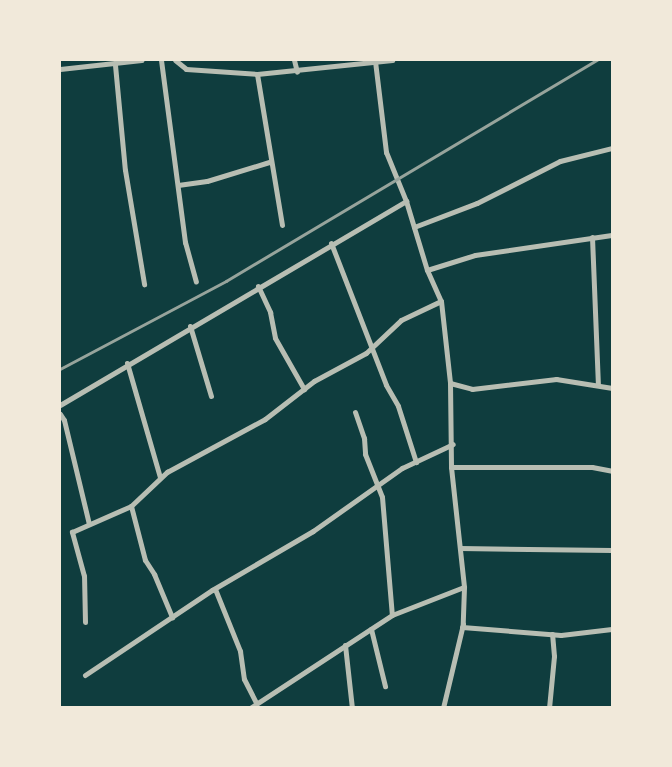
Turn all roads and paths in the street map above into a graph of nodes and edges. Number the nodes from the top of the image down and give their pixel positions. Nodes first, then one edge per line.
1 (142, 60) edge
2 (161, 60) edge
3 (175, 60) edge
4 (294, 60) edge
5 (392, 60) edge
6 (375, 61) edge
7 (115, 65) junction
8 (60, 69) edge
9 (297, 72) junction
10 (257, 74) junction
11 (612, 148) edge
12 (269, 162) junction
13 (178, 185) junction
14 (406, 201) junction
15 (282, 225) dead end
16 (414, 227) junction
17 (612, 235) edge
18 (592, 237) junction
19 (331, 243) junction
20 (427, 270) junction
21 (196, 282) dead end
22 (144, 284) dead end
23 (258, 286) junction
24 (441, 300) junction
25 (190, 326) junction
26 (372, 348) junction
27 (127, 363) junction
28 (450, 383) junction
29 (598, 385) junction
30 (612, 388) edge
31 (304, 389) junction
32 (211, 396) dead end
33 (60, 405) edge
34 (355, 412) dead end
35 (60, 414) edge
36 (453, 444) junction
37 (416, 462) junction
38 (451, 467) junction
39 (612, 471) edge
40 (160, 477) junction
41 (378, 488) junction
42 (131, 506) junction
43 (89, 524) junction
44 (460, 548) junction
45 (612, 550) edge
46 (464, 587) junction
47 (215, 589) junction
48 (392, 615) junction
49 (172, 617) junction
50 (85, 622) dead end
51 (463, 626) junction
52 (371, 629) junction
53 (612, 629) edge
54 (552, 634) junction
55 (345, 645) junction
56 (85, 674) dead end
57 (385, 686) dead end
58 (263, 698) junction
59 (256, 703) junction
60 (250, 708) edge
61 (264, 708) edge
62 (352, 708) edge
63 (443, 708) edge
64 (549, 708) edge

1 - 7 street
2 - 13 street
3 - 10 street
4 - 9 street
5 - 6 street
6 - 9 street
6 - 14 street
7 - 8 street
7 - 22 street
9 - 10 street
10 - 12 street
11 - 16 street
12 - 13 street
12 - 15 street
13 - 21 street
14 - 16 street
14 - 19 street
16 - 20 street
17 - 18 street
18 - 20 street
18 - 29 street
19 - 23 street
19 - 26 street
20 - 24 street
23 - 25 street
23 - 31 street
24 - 26 street
24 - 28 street
25 - 27 street
25 - 32 street
26 - 31 street
26 - 37 street
27 - 33 street
27 - 40 street
28 - 29 street
28 - 36 street
29 - 30 street
31 - 40 street
34 - 41 street
35 - 43 street
36 - 37 street
36 - 38 street
37 - 41 street
38 - 39 street
38 - 44 street
40 - 42 street
41 - 47 street
41 - 48 street
42 - 43 street
42 - 49 street
43 - 50 street
44 - 45 street
44 - 46 street
46 - 48 street
46 - 51 street
47 - 49 street
47 - 59 street
48 - 52 street
49 - 56 street
51 - 54 street
51 - 63 street
52 - 55 street
52 - 57 street
53 - 54 street
54 - 64 street
55 - 58 street
55 - 62 street
58 - 59 street
58 - 61 street
59 - 60 street

